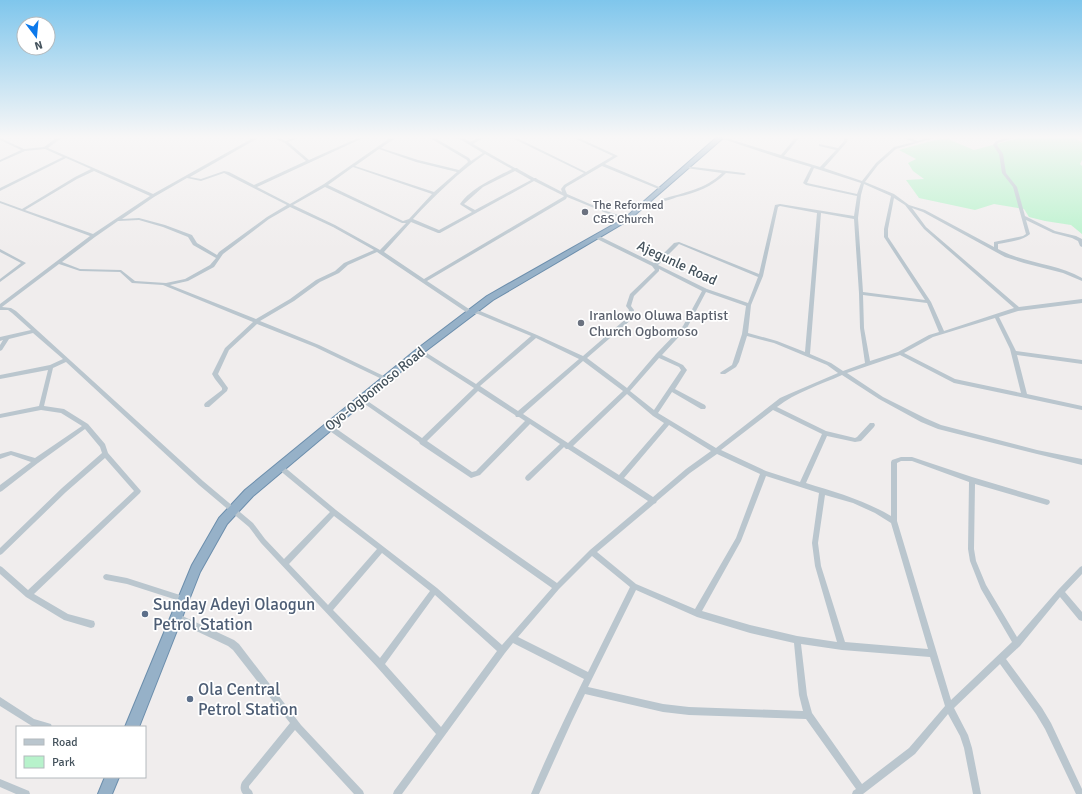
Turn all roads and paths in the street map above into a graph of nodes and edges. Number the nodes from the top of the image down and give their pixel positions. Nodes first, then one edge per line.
1 (30, 175) edge
2 (82, 175) edge
3 (107, 175) edge
4 (190, 175) edge
5 (215, 175) edge
6 (232, 175) edge
7 (278, 175) edge
8 (339, 175) edge
9 (379, 175) edge
10 (454, 175) edge
11 (504, 175) edge
12 (528, 175) edge
13 (583, 175) edge
14 (629, 175) edge
15 (678, 175) edge
16 (722, 175) edge
17 (809, 175) edge
18 (841, 175) edge
19 (868, 175) edge
20 (1006, 175) edge
21 (187, 177) junction
22 (535, 179) junction
23 (863, 182) junction
24 (325, 185) junction
25 (253, 187) junction
26 (662, 189) junction
27 (0, 190) edge
28 (434, 194) junction
29 (565, 194) junction
30 (859, 195) junction
31 (894, 195) junction
32 (153, 196) junction
33 (663, 200) dead end
34 (0, 202) edge
35 (907, 204) junction
36 (291, 206) junction
37 (22, 210) junction
38 (475, 212) junction
39 (819, 212) junction
40 (1024, 217) junction
41 (627, 218) junction
42 (856, 218) junction
43 (116, 220) junction
44 (411, 220) junction
45 (93, 236) junction
46 (597, 237) junction
47 (1082, 246) edge
48 (0, 250) edge
49 (996, 250) junction
50 (379, 251) junction
51 (218, 257) junction
52 (58, 262) junction
53 (654, 266) junction
54 (761, 276) junction
55 (1082, 280) edge
56 (0, 281) edge
57 (424, 281) junction
58 (164, 284) junction
59 (705, 290) junction
60 (861, 293) junction
61 (3, 300) edge
62 (1082, 300) edge
63 (929, 302) junction
64 (749, 305) junction
65 (0, 307) edge
66 (1018, 309) junction
67 (471, 313) junction
68 (996, 316) junction
69 (257, 321) junction
70 (33, 331) junction
71 (942, 333) junction
72 (744, 334) junction
73 (535, 336) junction
74 (0, 338) edge
75 (7, 338) junction
76 (0, 349) edge
77 (420, 351) junction
78 (900, 353) junction
79 (1014, 353) junction
80 (658, 354) junction
81 (807, 354) junction
82 (584, 359) junction
83 (66, 360) junction
84 (1082, 362) edge
85 (868, 364) junction
86 (51, 367) junction
87 (723, 373) dead end
88 (842, 373) junction
89 (0, 377) edge
90 (386, 379) junction
91 (478, 388) junction
92 (671, 389) junction
93 (627, 391) junction
94 (1024, 395) junction
95 (361, 399) junction
96 (207, 405) dead end
97 (41, 408) junction
98 (703, 408) dead end
99 (773, 408) junction
100 (1082, 408) edge
101 (655, 414) junction
102 (518, 415) junction
103 (0, 416) edge
104 (529, 421) junction
105 (668, 422) junction
106 (872, 425) dead end
107 (86, 426) junction
108 (329, 427) junction
109 (825, 433) junction
110 (422, 442) junction
111 (565, 445) junction
112 (716, 451) junction
113 (105, 454) junction
114 (0, 457) edge
115 (36, 461) junction
116 (1082, 462) edge
117 (280, 467) junction
118 (764, 472) junction
119 (528, 478) dead end
120 (620, 478) junction
121 (972, 480) junction
122 (802, 485) junction
123 (0, 489) edge
124 (822, 492) junction
125 (654, 501) junction
126 (1047, 502) dead end
127 (233, 510) junction
128 (334, 512) junction
129 (894, 521) junction
130 (382, 549) junction
131 (0, 552) edge
132 (592, 552) junction
133 (285, 563) junction
134 (0, 569) edge
135 (1082, 569) edge
136 (106, 577) dead end
137 (634, 586) junction
138 (557, 587) junction
139 (435, 590) junction
140 (1060, 592) junction
141 (28, 595) junction
142 (183, 599) junction
143 (329, 609) junction
144 (697, 613) junction
145 (176, 617) junction
146 (1082, 617) edge
147 (91, 624) dead end
148 (512, 638) junction
149 (797, 640) junction
150 (1018, 643) junction
151 (842, 646) junction
152 (502, 650) junction
153 (933, 653) junction
154 (1001, 659) junction
155 (380, 664) junction
156 (589, 677) junction
157 (582, 690) junction
158 (0, 701) edge
159 (949, 707) junction
160 (808, 715) junction
161 (294, 723) junction
162 (45, 726) edge
163 (132, 726) edge
164 (441, 733) junction
165 (112, 778) edge
166 (0, 783) edge
167 (859, 792) edge
168 (26, 794) edge
169 (105, 794) edge
170 (249, 794) edge
171 (360, 794) edge
172 (397, 794) edge
173 (535, 794) edge
174 (978, 794) edge
175 (1080, 794) edge

1 - 27 street
2 - 37 street
3 - 32 street
4 - 21 street
5 - 21 street
6 - 25 street
7 - 25 street
8 - 24 street
9 - 28 street
10 - 28 street
11 - 38 street
12 - 22 street
13 - 29 street
14 - 26 street
15 - 26 highway, Oyo-Ogbomoso Road
16 - 33 street
17 - 30 street
18 - 23 street
19 - 23 street
20 - 40 street
21 - 32 street
22 - 29 street
22 - 38 street
23 - 30 street
23 - 31 street
24 - 36 street
24 - 44 street
25 - 36 street
26 - 41 highway, Oyo-Ogbomoso Road
28 - 44 street
29 - 41 street
29 - 57 street
30 - 42 street
31 - 35 street
31 - 63 street
32 - 43 street
34 - 37 street
35 - 49 street
35 - 66 street
36 - 50 street
36 - 51 street
37 - 45 street
38 - 44 street
39 - 42 street
39 - 54 street
39 - 81 street
40 - 47 street
40 - 49 street
41 - 46 highway, Oyo-Ogbomoso Road
42 - 60 street
43 - 45 street
43 - 51 street
44 - 50 street
45 - 52 street
46 - 53 street, Ajegunle Road
46 - 67 highway, Oyo-Ogbomoso Road
48 - 56 street
49 - 55 street
50 - 57 street
50 - 69 street
51 - 58 street
52 - 58 street
52 - 61 street
53 - 54 street
53 - 59 street, Ajegunle Road
53 - 82 street
54 - 64 street
57 - 67 street
58 - 69 street
59 - 64 street, Ajegunle Road
59 - 80 street
60 - 63 street
60 - 85 street
61 - 65 street
62 - 66 street
63 - 71 street
64 - 72 street
65 - 70 street
66 - 68 street
67 - 73 street
67 - 77 highway, Oyo-Ogbomoso Road
68 - 71 street
68 - 79 street
69 - 90 street
69 - 96 street
70 - 75 street
70 - 83 street
71 - 78 street
72 - 81 street
72 - 87 street
73 - 82 street
73 - 91 street
74 - 75 street
75 - 76 street
77 - 90 highway, Oyo-Ogbomoso Road
77 - 91 street
78 - 85 street
78 - 94 street
79 - 84 street
79 - 94 street
80 - 92 street
80 - 93 street
81 - 88 street
82 - 93 street
82 - 102 street
83 - 86 street
83 - 127 street
85 - 88 street
86 - 89 street
86 - 97 street
88 - 99 street
88 - 116 street
90 - 95 highway, Oyo-Ogbomoso Road
91 - 102 street
91 - 110 street
92 - 98 street
92 - 101 street
93 - 101 street
93 - 111 street
94 - 100 street
95 - 108 highway, Oyo-Ogbomoso Road
95 - 110 street
97 - 103 street
97 - 107 street
99 - 109 street
99 - 112 street
101 - 105 street
102 - 104 street
104 - 110 street
104 - 111 street
105 - 112 street
105 - 120 street
106 - 109 street
107 - 113 street
107 - 115 street
108 - 117 highway, Oyo-Ogbomoso Road
108 - 138 street
109 - 122 street
111 - 119 street
111 - 120 street
112 - 118 street
112 - 125 street
113 - 131 street
113 - 141 street
114 - 115 street
115 - 123 street
117 - 127 highway, Oyo-Ogbomoso Road
117 - 128 street
118 - 122 street
118 - 144 street
120 - 125 street
121 - 126 street
121 - 129 street
121 - 150 street
122 - 124 street
124 - 129 street
124 - 151 street
125 - 132 street
127 - 133 street
127 - 142 highway, Oyo-Ogbomoso Road
128 - 130 street
128 - 133 street
129 - 153 street
130 - 139 street
130 - 143 street
132 - 137 street
132 - 138 street
133 - 143 street
134 - 141 street
135 - 140 street
136 - 142 street
137 - 144 street
137 - 156 street
138 - 148 street
139 - 152 street
139 - 155 street
140 - 146 street
140 - 150 street
141 - 147 street
142 - 145 highway, Oyo-Ogbomoso Road
143 - 155 street
144 - 149 street
145 - 161 street
145 - 163 highway, Oyo-Ogbomoso Road
148 - 152 street
148 - 156 street
149 - 151 street
149 - 160 street
150 - 154 street
151 - 153 street
152 - 164 street
153 - 159 street
154 - 159 street
154 - 175 street
155 - 164 street
156 - 157 street
157 - 160 street
157 - 173 street
158 - 162 street
159 - 167 street
159 - 174 street
160 - 167 street
161 - 170 street
161 - 171 street
164 - 172 street
165 - 169 highway
166 - 168 street

